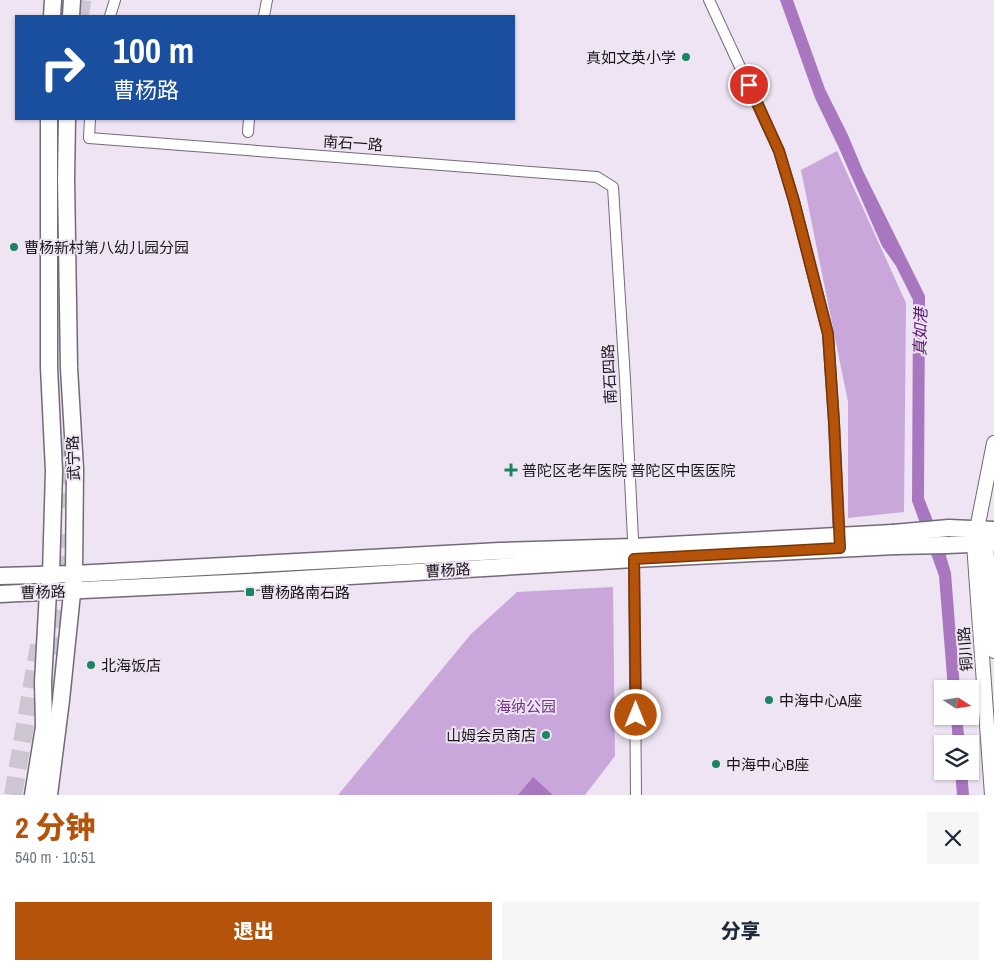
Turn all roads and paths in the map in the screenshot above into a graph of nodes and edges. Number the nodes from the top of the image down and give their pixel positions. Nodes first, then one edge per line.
1 (53, 0) edge
2 (72, 0) edge
3 (115, 0) edge
4 (266, 0) edge
5 (709, 0) edge
6 (52, 15) edge
7 (71, 15) edge
8 (110, 15) edge
9 (264, 15) edge
10 (49, 120) edge
11 (67, 120) edge
12 (90, 120) edge
13 (249, 120) edge
14 (248, 132) dead end
15 (613, 187) joint
16 (994, 443) edge
17 (985, 538) edge
18 (839, 542) junction
19 (634, 553) junction
20 (51, 574) junction
21 (74, 574) junction
22 (0, 576) edge
23 (73, 591) junction
24 (48, 592) junction
25 (0, 594) edge
26 (994, 651) edge
27 (33, 795) edge
28 (49, 795) edge
29 (636, 795) edge
30 (992, 795) edge

1 - 6 main road
2 - 7 main road
3 - 8 street
4 - 9 street
5 - 18 street
10 - 20 main road, 武宁路
11 - 21 main road, 武宁路
12 - 15 street, 南石一路
13 - 14 street
15 - 19 street, 南石四路
16 - 17 main road, 铜川路
17 - 18 main road, 曹杨路, bridge
17 - 26 main road, 铜川路
17 - 30 main road, 铜川路
18 - 19 main road, 曹杨路
19 - 21 main road, 曹杨路
19 - 23 main road, 曹杨路
19 - 29 street, 南石四路
20 - 21 main road, 曹杨路
20 - 22 main road, 曹杨路
20 - 24 main road, 武宁路
21 - 23 main road, 武宁路
23 - 24 main road, 曹杨路
23 - 28 main road, 武宁路
24 - 25 main road, 曹杨路
24 - 27 main road, 武宁路

